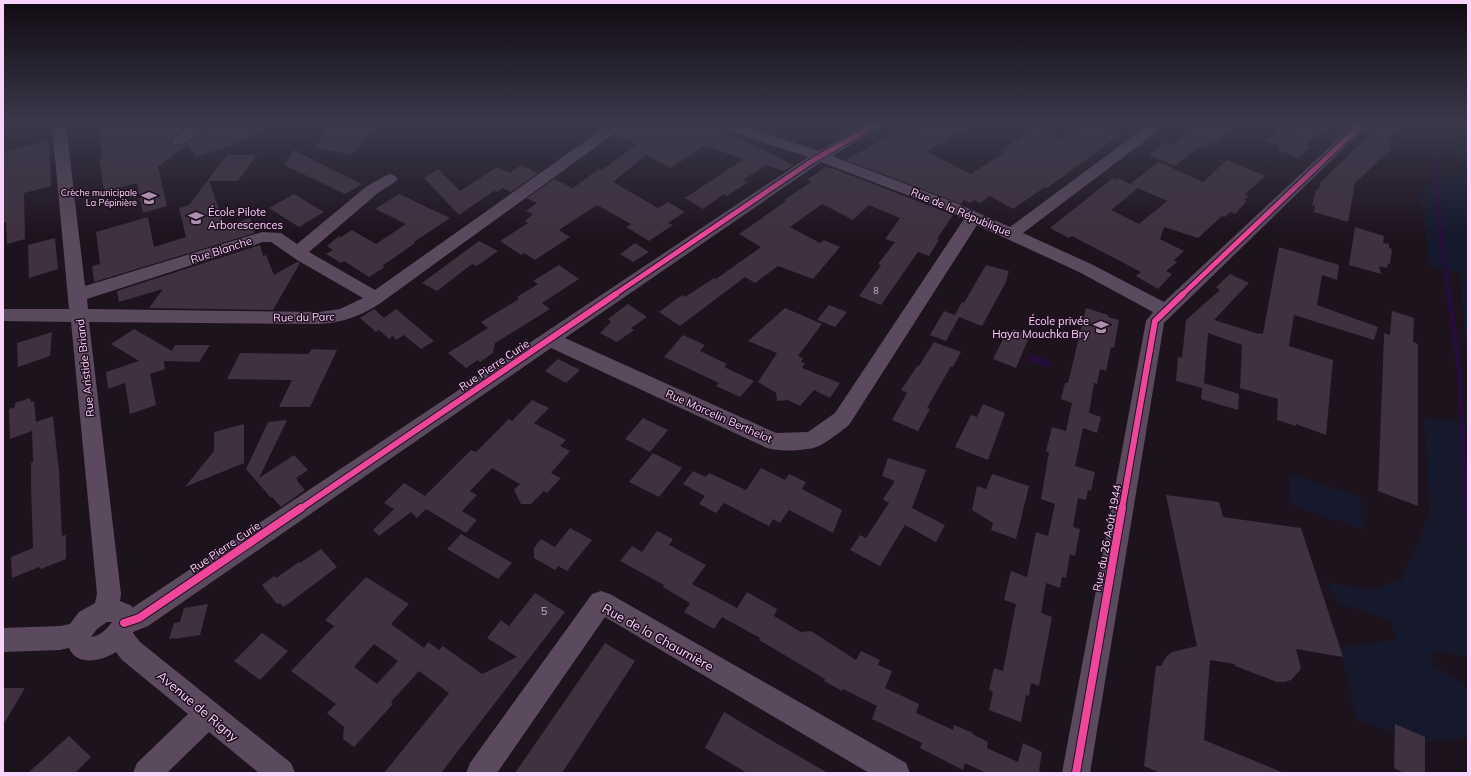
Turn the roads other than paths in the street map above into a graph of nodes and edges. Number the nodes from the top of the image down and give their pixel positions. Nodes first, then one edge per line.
1 (63, 161) edge
2 (567, 161) edge
3 (812, 161) edge
4 (834, 161) edge
5 (1109, 161) edge
6 (1323, 161) edge
7 (390, 179) dead end
8 (974, 216) junction
9 (1012, 234) junction
10 (298, 252) junction
11 (376, 298) junction
12 (79, 306) junction
13 (1165, 311) junction
14 (3, 315) edge
15 (550, 339) junction
16 (115, 624) junction
17 (3, 640) edge
18 (208, 714) junction
19 (147, 773) edge
20 (281, 773) edge
21 (480, 773) edge
22 (896, 773) edge
23 (1076, 773) edge

1 - 12 street, Rue Aristide Briand
2 - 11 street, Rue du Parc
3 - 15 street, Rue Pierre Curie
4 - 8 street, Rue de la République
5 - 9 street
6 - 13 street, Rue du 26 Août 1944
7 - 10 street
8 - 9 street, Rue de la République
8 - 15 street, Rue Marcelin Berthelot
9 - 13 street, Rue de la République
10 - 11 street, Rue Blanche
10 - 12 street, Rue Blanche
11 - 12 street, Rue du Parc
12 - 14 street, Rue du Parc
12 - 16 street, Rue Aristide Briand
13 - 23 street, Rue du 26 Août 1944
15 - 16 street, Rue Pierre Curie
16 - 17 street, Rue Pierre Curie
16 - 18 street, Avenue de Rigny
18 - 19 street
18 - 20 street, Avenue de Rigny
21 - 22 street, Rue de la Chaumière

